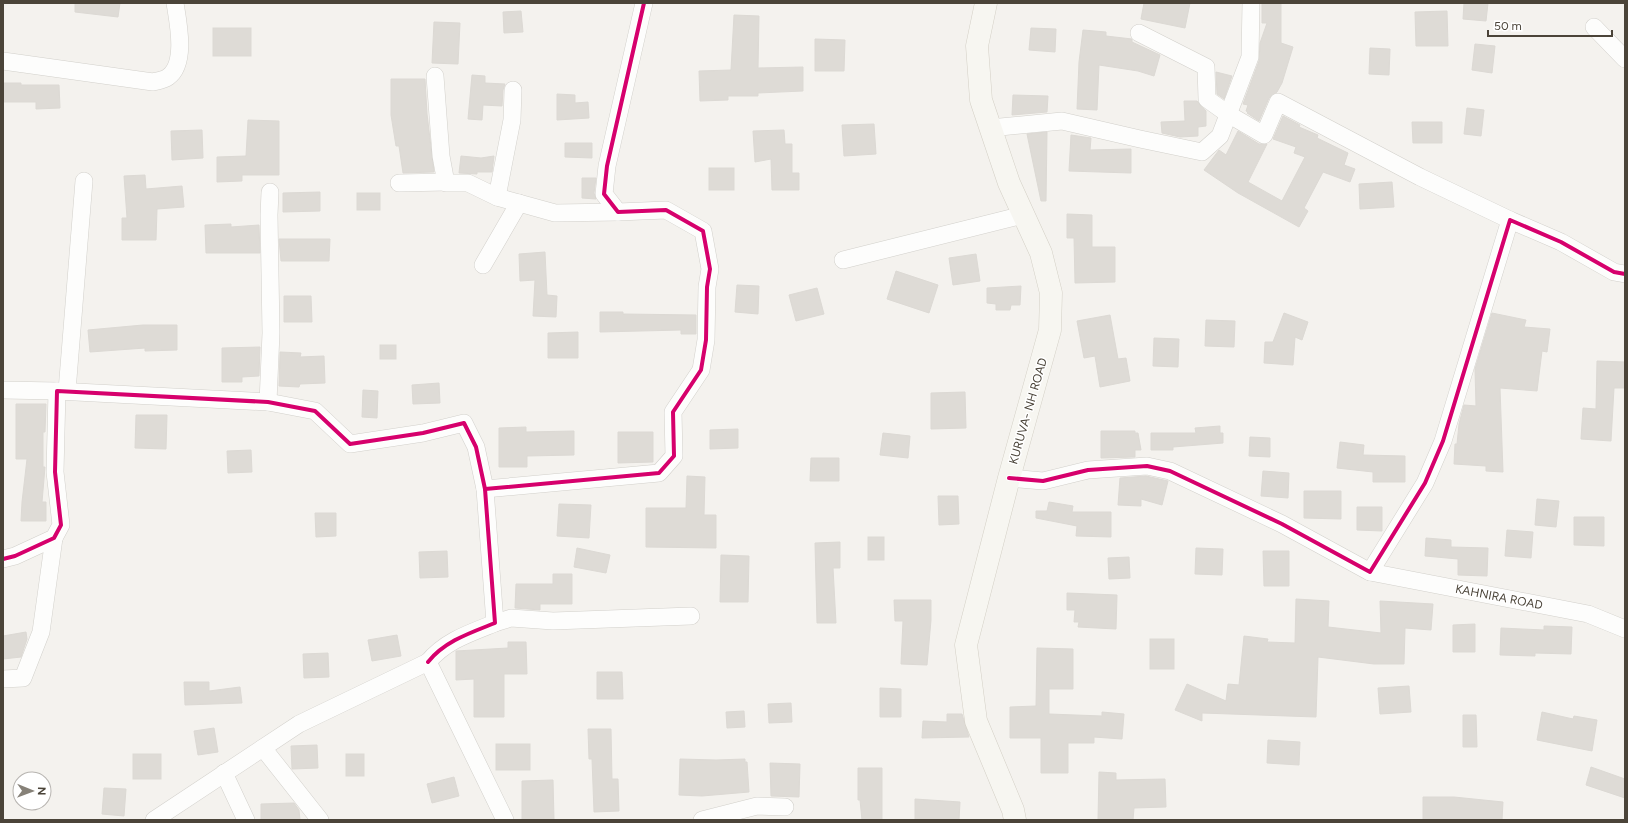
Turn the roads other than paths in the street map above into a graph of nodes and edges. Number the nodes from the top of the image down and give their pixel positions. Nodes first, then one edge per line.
1 (175, 3) edge
2 (644, 3) edge
3 (986, 3) edge
4 (1251, 3) edge
5 (1594, 27) dead end
6 (1139, 34) dead end
7 (1625, 59) edge
8 (3, 61) edge
9 (435, 76) dead end
10 (513, 90) dead end
11 (1228, 114) junction
12 (990, 128) junction
13 (84, 181) dead end
14 (446, 182) junction
15 (399, 183) dead end
16 (270, 192) dead end
17 (497, 197) junction
18 (519, 203) junction
19 (618, 212) junction
20 (1024, 214) junction
21 (1510, 220) junction
22 (843, 260) dead end
23 (483, 265) dead end
24 (1625, 274) edge
25 (3, 390) edge
26 (62, 391) junction
27 (268, 402) junction
28 (1009, 478) junction
29 (485, 489) junction
30 (54, 538) junction
31 (3, 559) edge
32 (1370, 572) junction
33 (691, 616) dead end
34 (495, 623) junction
35 (1625, 629) edge
36 (428, 662) junction
37 (3, 679) edge
38 (263, 748) junction
39 (224, 773) junction
40 (785, 807) dead end
41 (154, 820) edge
42 (246, 820) edge
43 (320, 820) edge
44 (505, 820) edge
45 (702, 820) edge
46 (1015, 820) edge

1 - 8 street
2 - 19 street
3 - 12 main road, KURUVA- NH ROAD
4 - 11 street
5 - 7 street
6 - 11 street
9 - 14 street
10 - 17 street
11 - 12 street
11 - 21 street
12 - 20 main road, KURUVA- NH ROAD
13 - 26 street
14 - 15 street
14 - 17 street
16 - 27 street
17 - 18 street
18 - 19 street
18 - 23 street
19 - 29 street
20 - 22 street
20 - 28 main road, KURUVA- NH ROAD
21 - 24 street
21 - 32 street
25 - 26 street
26 - 27 street
26 - 30 street
27 - 29 street
28 - 32 street, KAHNIRA ROAD
28 - 46 main road, KURUVA- NH ROAD
29 - 34 street
30 - 31 street
30 - 37 street
32 - 35 street, KAHNIRA ROAD
33 - 34 street
34 - 36 street
36 - 38 street
36 - 44 street
38 - 39 street
38 - 43 street
39 - 41 street
39 - 42 street
40 - 45 street

